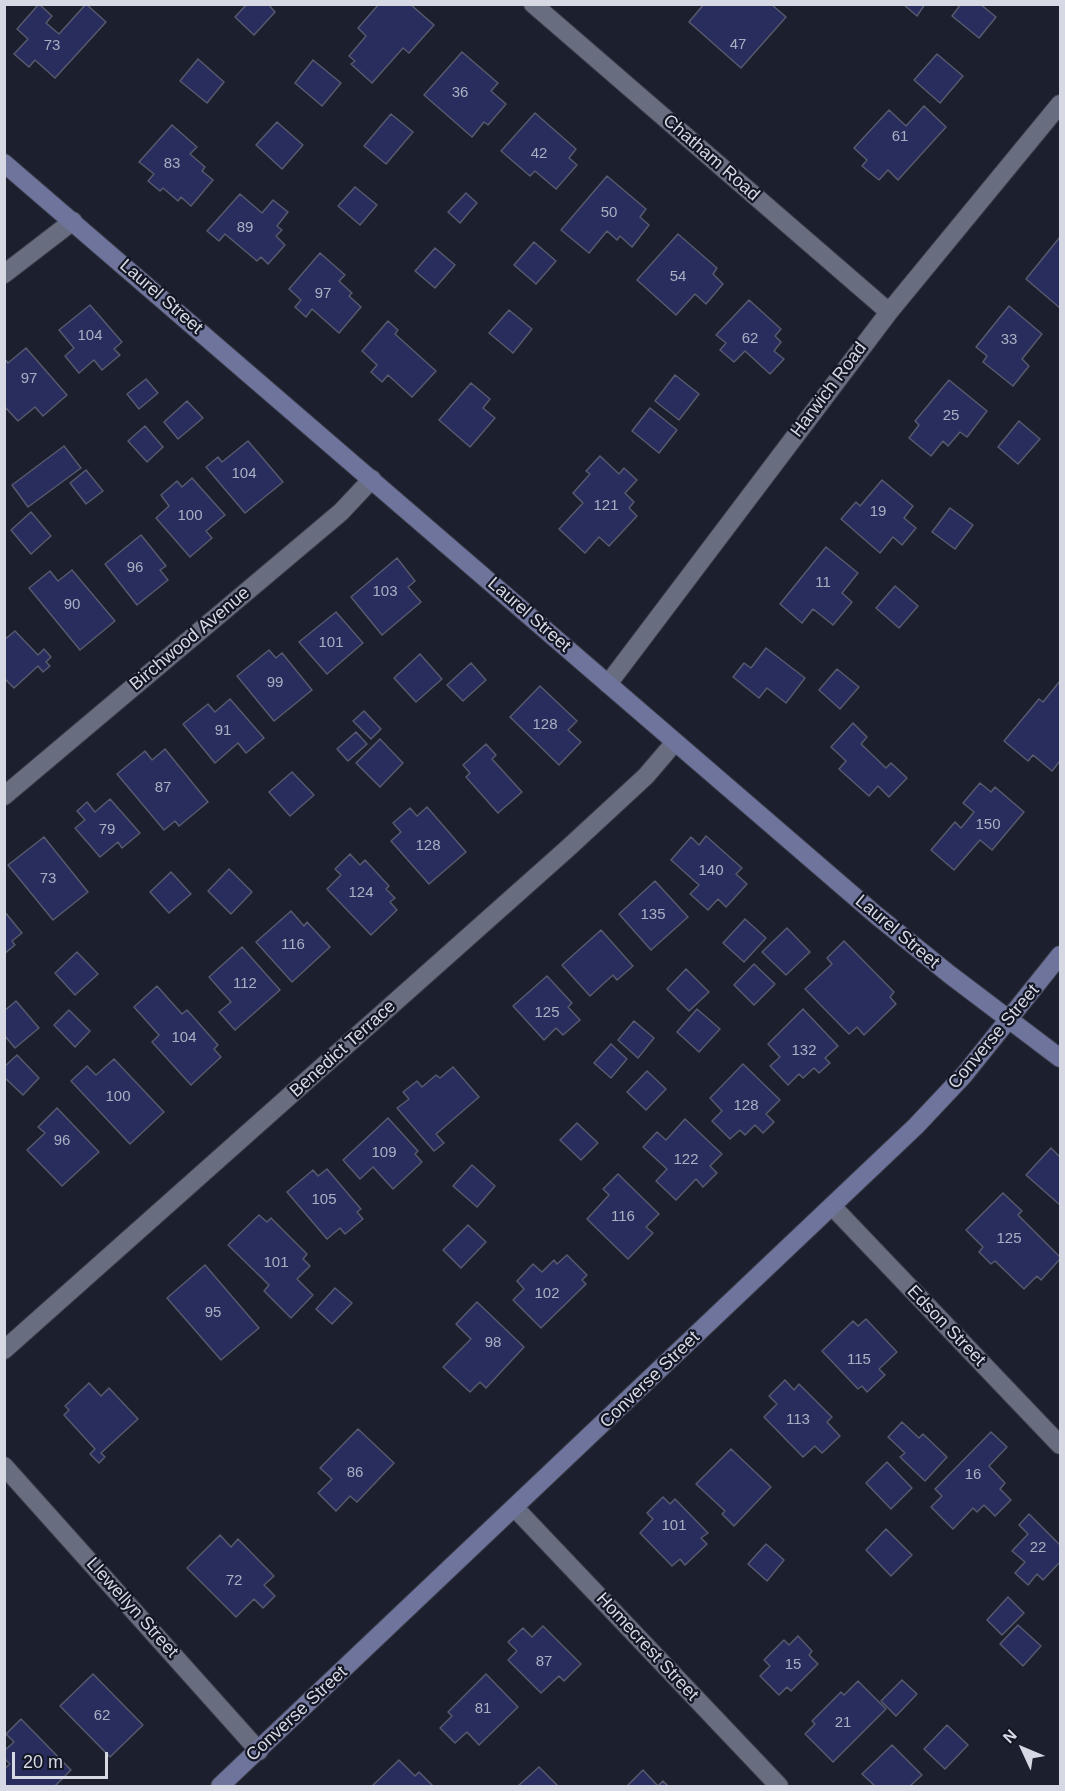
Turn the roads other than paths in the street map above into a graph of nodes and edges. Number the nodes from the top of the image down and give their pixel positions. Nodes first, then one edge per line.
1 (533, 4) edge
2 (1060, 104) edge
3 (4, 163) edge
4 (74, 222) junction
5 (4, 274) edge
6 (889, 312) junction
7 (372, 479) junction
8 (608, 684) junction
9 (675, 742) junction
10 (4, 796) edge
11 (1060, 955) edge
12 (1009, 1020) junction
13 (1060, 1058) edge
14 (832, 1206) junction
15 (4, 1350) edge
16 (1060, 1445) edge
17 (4, 1466) edge
18 (515, 1508) junction
19 (259, 1750) junction
20 (220, 1786) edge
21 (779, 1786) edge

1 - 6 street, Chatham Road
2 - 6 street, Harwich Road
3 - 4 street, Laurel Street
4 - 5 street
4 - 7 street, Laurel Street
6 - 8 street, Harwich Road
7 - 8 street, Laurel Street
7 - 10 street, Birchwood Avenue
8 - 9 street, Laurel Street
9 - 12 street, Laurel Street
9 - 15 street, Benedict Terrace
11 - 12 street, Converse Street
12 - 13 street, Laurel Street
12 - 14 street, Converse Street
14 - 16 street, Edson Street
14 - 18 street, Converse Street
17 - 19 street, Llewellyn Street
18 - 19 street, Converse Street
18 - 21 street, Homecrest Street
19 - 20 street, Converse Street

